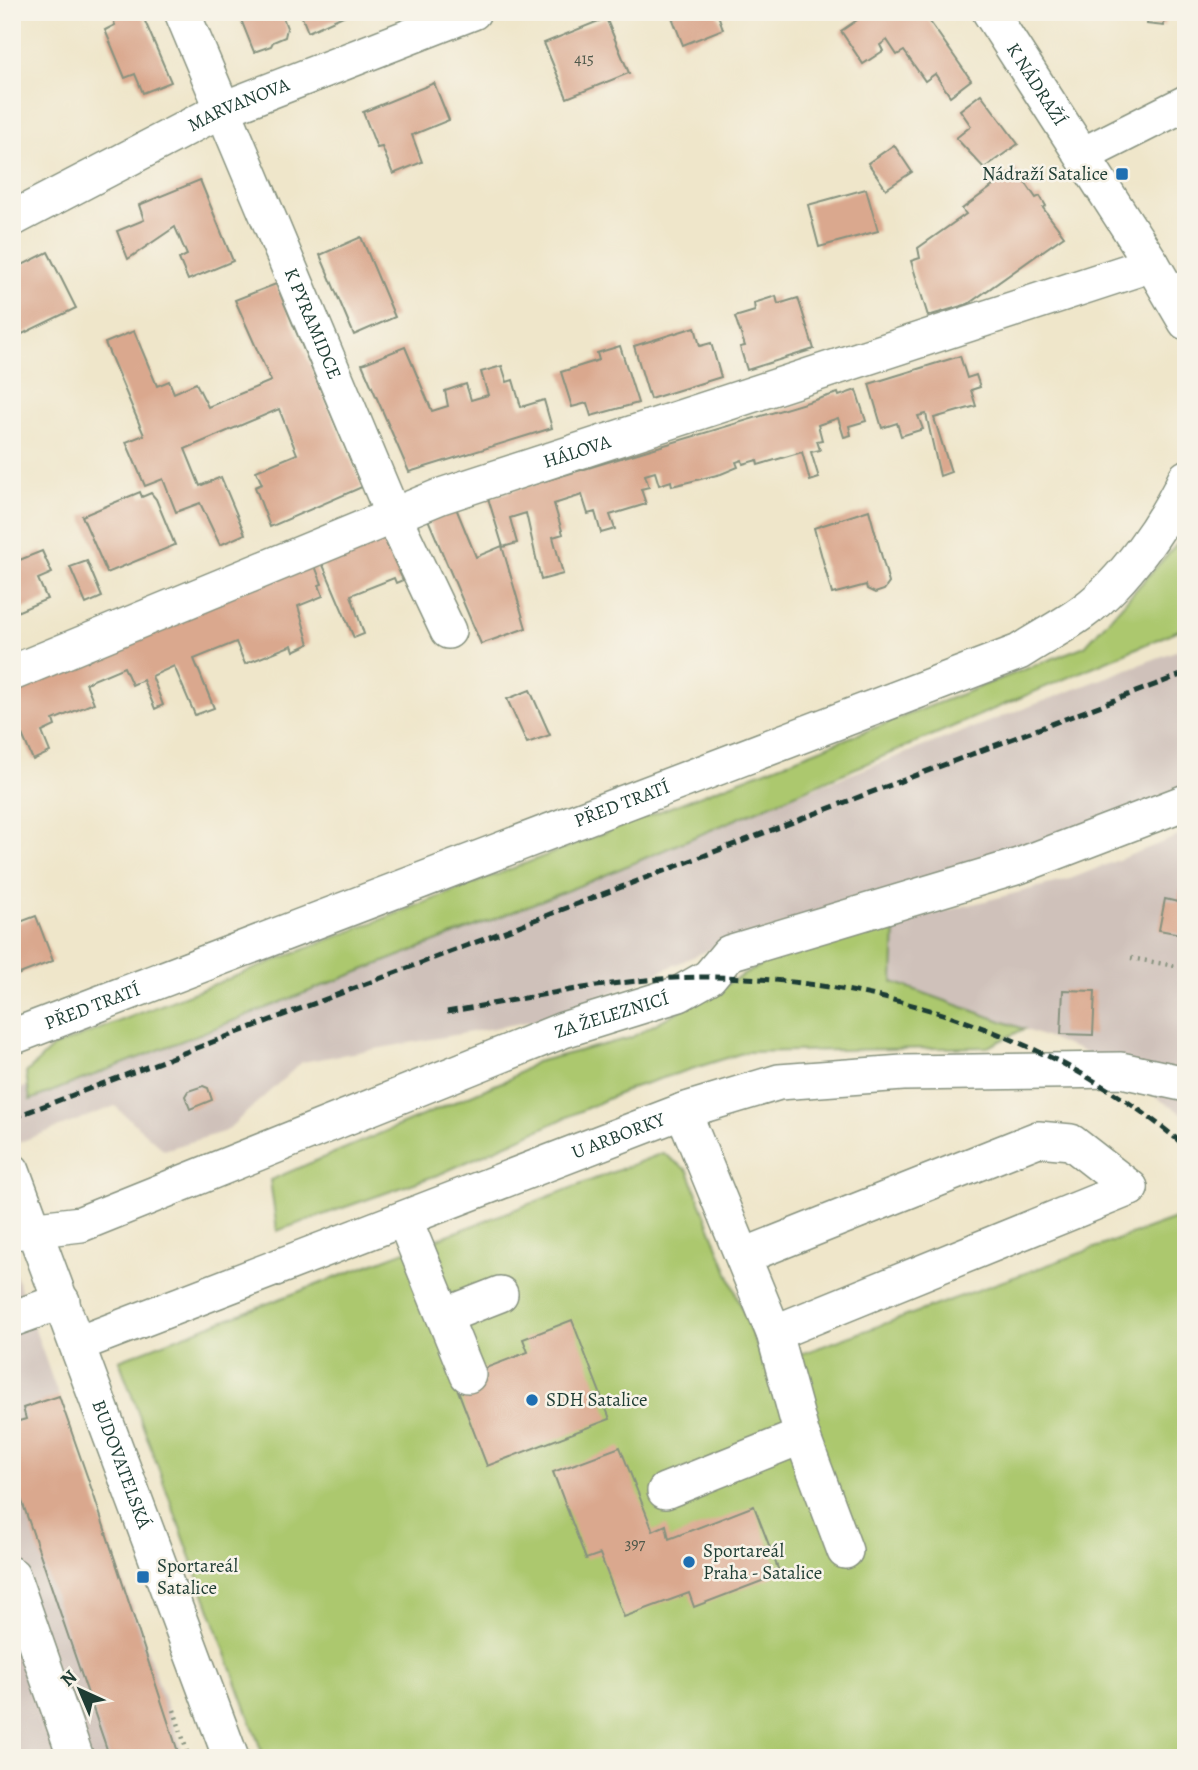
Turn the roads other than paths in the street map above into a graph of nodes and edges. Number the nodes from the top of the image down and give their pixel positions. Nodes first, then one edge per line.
1 (182, 12) edge
2 (473, 12) edge
3 (990, 12) edge
4 (1186, 103) edge
5 (221, 110) junction
6 (1083, 155) junction
7 (12, 219) edge
8 (1153, 264) junction
9 (1186, 322) edge
10 (1186, 478) edge
11 (1178, 508) edge
12 (393, 515) junction
13 (448, 631) dead end
14 (12, 673) edge
15 (1186, 802) edge
16 (12, 1037) edge
17 (1186, 1084) edge
18 (683, 1111) junction
19 (12, 1171) edge
20 (405, 1220) junction
21 (23, 1229) edge
22 (744, 1256) junction
23 (500, 1294) dead end
24 (62, 1301) junction
25 (444, 1316) junction
26 (12, 1319) edge
27 (774, 1333) junction
28 (78, 1344) junction
29 (467, 1375) dead end
30 (802, 1436) junction
31 (665, 1491) dead end
32 (845, 1551) dead end
33 (12, 1575) edge
34 (76, 1758) edge
35 (231, 1758) edge

1 - 5 street, K PYRAMIDCE
2 - 5 street, MARVANOVA
3 - 6 street, K NÁDRAŽÍ
4 - 6 street
5 - 7 street, MARVANOVA
5 - 12 street, K PYRAMIDCE
6 - 8 street, K NÁDRAŽÍ
8 - 9 street, K NÁDRAŽÍ
8 - 12 street, HÁLOVA
10 - 11 street
11 - 16 street, PŘED TRATÍ
12 - 13 street, K PYRAMIDCE
12 - 14 street, HÁLOVA
15 - 21 street, ZA ŽELEZNICÍ
17 - 18 street, U ARBORKY
18 - 20 street, U ARBORKY
18 - 22 street
19 - 21 street, BUDOVATELSKÁ
20 - 25 street
20 - 28 street, U ARBORKY
21 - 24 street, BUDOVATELSKÁ
22 - 27 street
22 - 27 street
23 - 25 street
24 - 26 street
24 - 28 street, BUDOVATELSKÁ
25 - 29 street
27 - 30 street
28 - 35 street, BUDOVATELSKÁ
30 - 31 street
30 - 32 street
33 - 34 street

